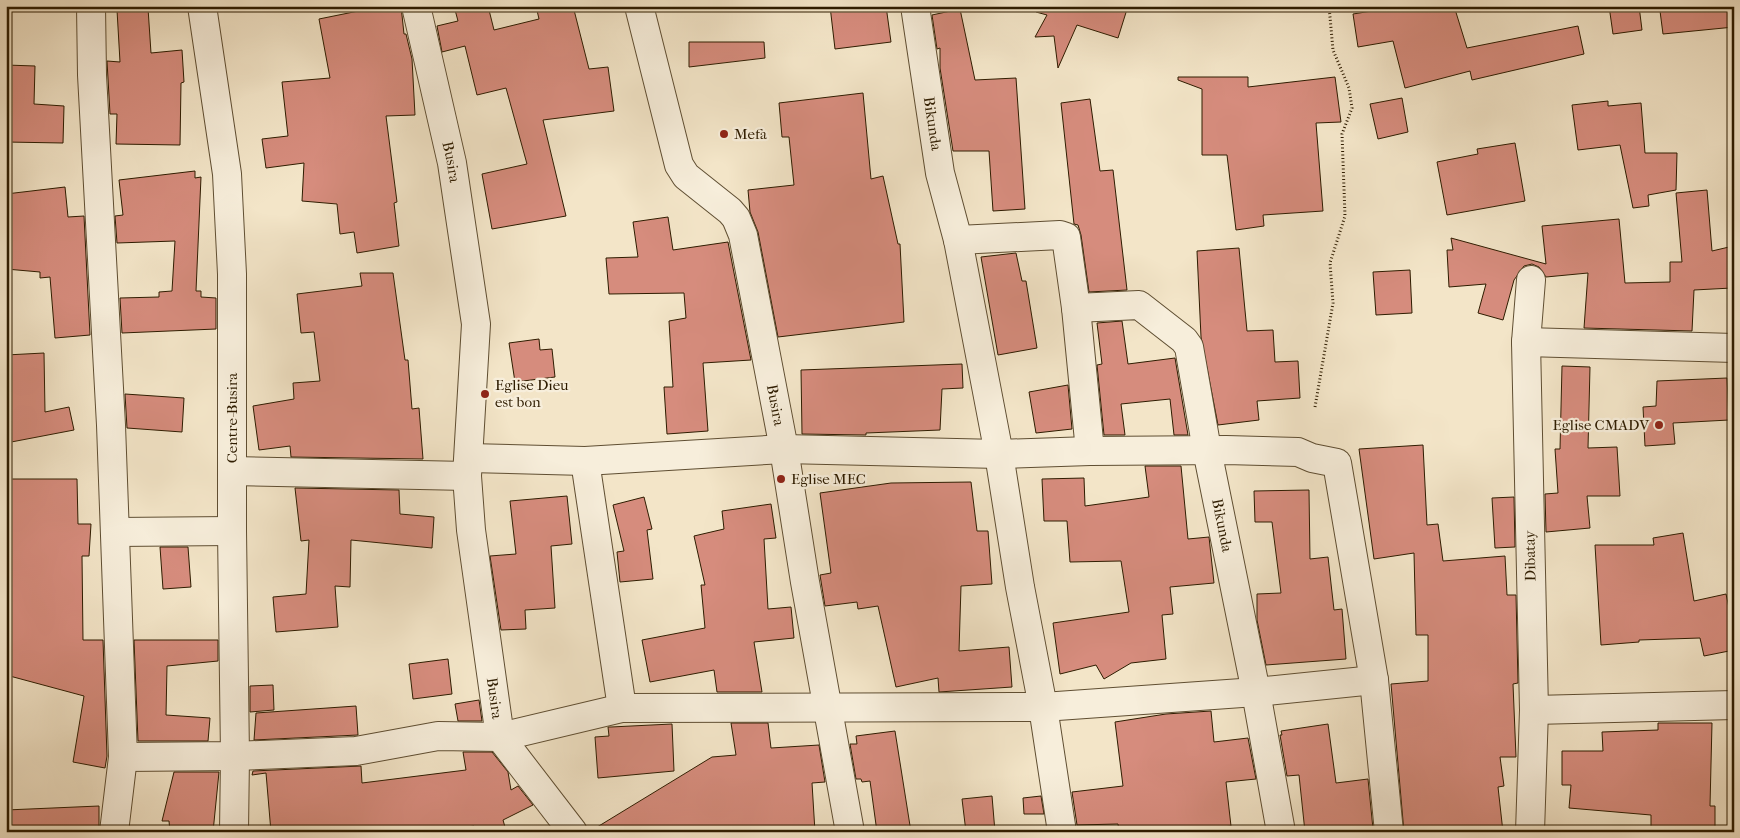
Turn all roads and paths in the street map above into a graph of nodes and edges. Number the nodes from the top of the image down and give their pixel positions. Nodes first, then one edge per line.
1 (91, 6) edge
2 (202, 6) edge
3 (416, 6) edge
4 (639, 6) edge
5 (914, 6) edge
6 (1329, 6) edge
7 (958, 240) junction
8 (1531, 280) dead end
9 (1076, 308) junction
10 (1526, 342) junction
11 (1734, 348) edge
12 (1315, 407) dead end
13 (784, 449) junction
14 (1206, 450) junction
15 (1090, 451) junction
16 (999, 454) junction
17 (585, 461) junction
18 (468, 467) junction
19 (232, 471) junction
20 (232, 531) junction
21 (115, 532) junction
22 (1374, 680) junction
23 (1256, 692) junction
24 (1734, 705) edge
25 (828, 706) junction
26 (1043, 707) junction
27 (622, 708) junction
28 (1534, 710) junction
29 (500, 737) junction
30 (235, 756) junction
31 (123, 757) junction
32 (114, 832) edge
33 (234, 832) edge
34 (573, 832) edge
35 (850, 832) edge
36 (1062, 832) edge
37 (1281, 832) edge
38 (1389, 832) edge
39 (1530, 832) edge

1 - 21 street
2 - 19 street, Centre-Busira
3 - 18 street, Busira
4 - 13 street, Busira
5 - 7 street, Bikunda
6 - 12 path
7 - 9 street
7 - 16 street, Bikunda
8 - 10 street, Dibatay
9 - 14 street, Bikunda
9 - 15 street
10 - 11 street
10 - 28 street, Dibatay
13 - 16 street
13 - 17 street
13 - 25 street, Busira
14 - 15 street
14 - 22 street
14 - 23 street, Bikunda
15 - 16 street
16 - 26 street, Bikunda
17 - 18 street
17 - 27 street
18 - 19 street
18 - 29 street, Busira
19 - 20 street, Centre-Busira
20 - 21 street
20 - 30 street, Centre-Busira
21 - 31 street
22 - 23 street
22 - 38 street
23 - 26 street
23 - 37 street, Bikunda
24 - 28 street
25 - 26 street
25 - 27 street
25 - 35 street, Busira
26 - 36 street, Bikunda
27 - 29 street
28 - 39 street, Dibatay
29 - 30 street
29 - 34 street, Busira
30 - 31 street
30 - 33 street, Centre-Busira
31 - 32 street

